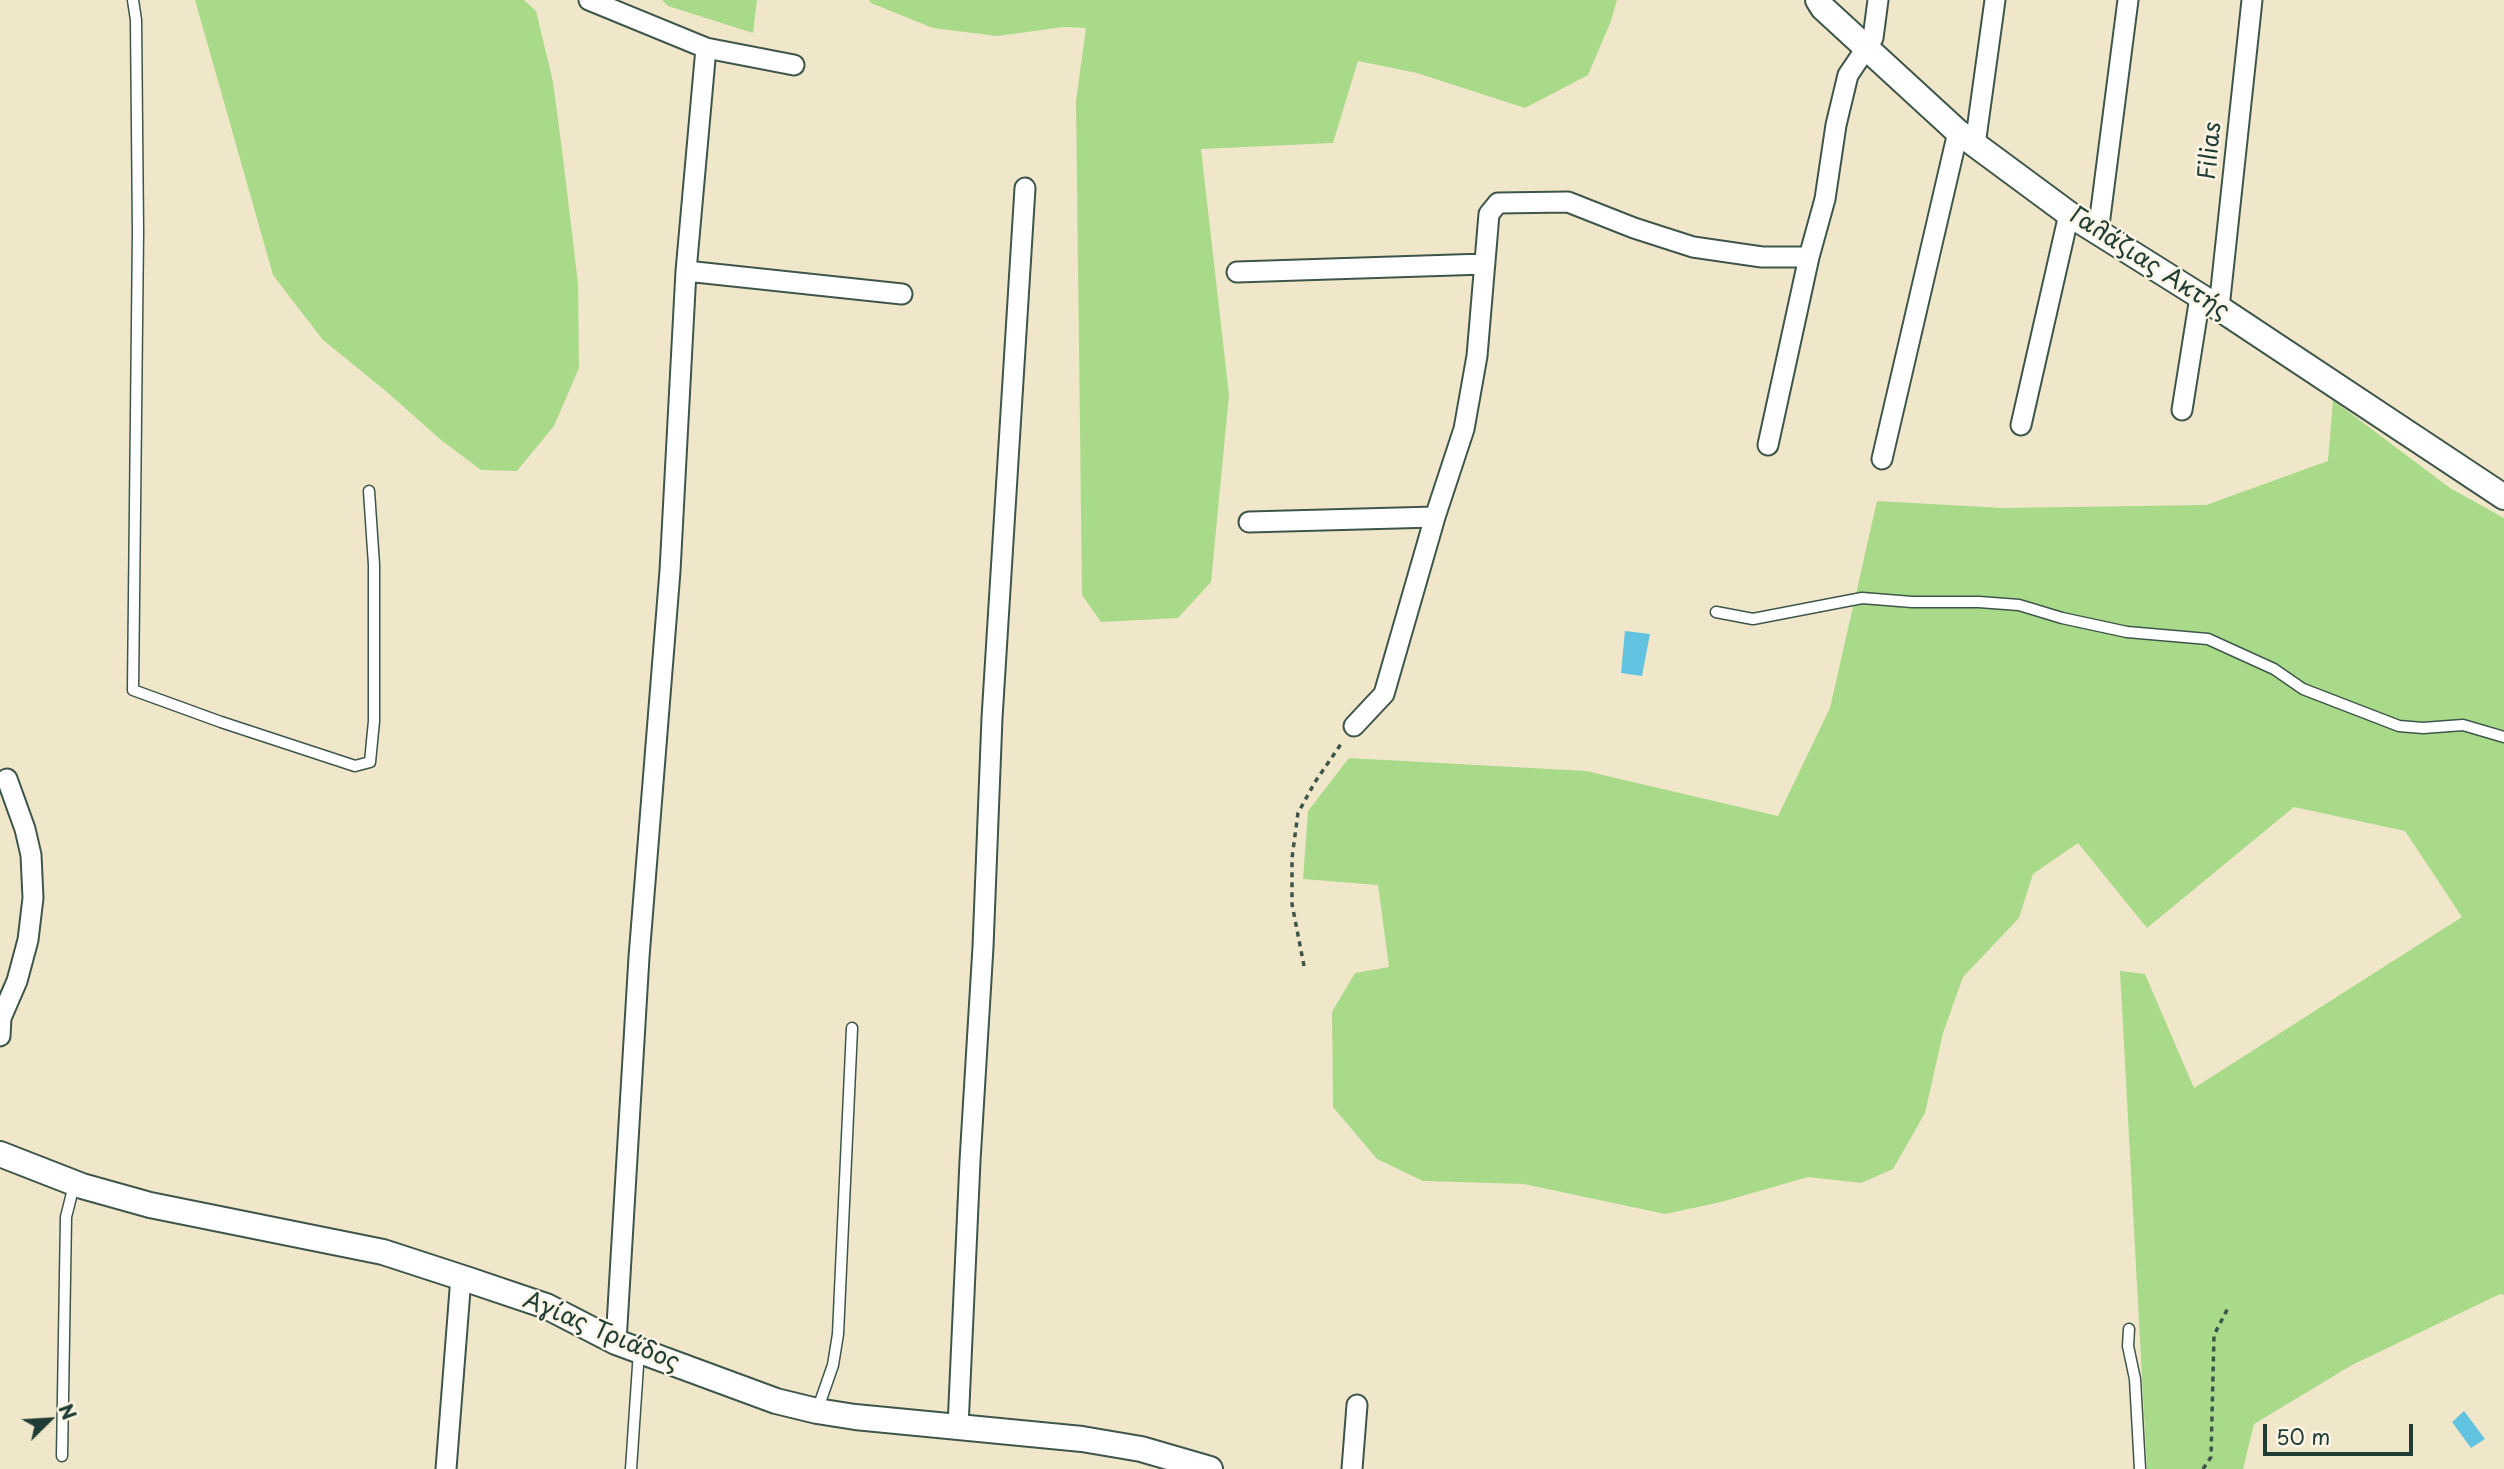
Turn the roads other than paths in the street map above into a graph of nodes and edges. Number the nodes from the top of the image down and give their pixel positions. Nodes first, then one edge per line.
1 (133, 0) edge
2 (589, 0) edge
3 (1818, 0) edge
4 (1878, 0) edge
5 (1995, 0) edge
6 (2128, 0) edge
7 (2252, 0) edge
8 (706, 48) junction
9 (1868, 48) junction
10 (794, 65) dead end
11 (1967, 138) junction
12 (1025, 188) dead end
13 (2069, 214) junction
14 (2098, 233) junction
15 (1809, 257) junction
16 (1485, 264) junction
17 (686, 271) junction
18 (1237, 272) dead end
19 (902, 294) dead end
20 (2209, 303) junction
21 (2182, 410) dead end
22 (2021, 425) dead end
23 (1768, 445) dead end
24 (1882, 460) dead end
25 (369, 491) dead end
26 (2504, 497) edge
27 (1435, 517) junction
28 (1249, 522) dead end
29 (1716, 612) dead end
30 (1354, 726) road end
31 (2504, 737) edge
32 (7, 779) dead end
33 (852, 1028) dead end
34 (0, 1037) edge
35 (0, 1154) edge
36 (74, 1183) junction
37 (461, 1277) junction
38 (2129, 1329) dead end
39 (627, 1346) junction
40 (1357, 1405) dead end
41 (817, 1411) junction
42 (958, 1427) junction
43 (62, 1456) dead end
44 (1183, 1465) edge
45 (446, 1469) edge
46 (631, 1469) edge
47 (1210, 1469) edge
48 (1352, 1469) edge
49 (2140, 1469) edge

1 - 25 lane
2 - 8 street
3 - 9 street, Γαλάζιας Ακτής
4 - 9 street
5 - 11 street
6 - 14 street
7 - 20 street, Filias
8 - 10 street
8 - 17 street
9 - 11 street, Γαλάζιας Ακτής
9 - 15 street
11 - 13 street, Γαλάζιας Ακτής
11 - 24 street
12 - 42 street
13 - 14 street, Γαλάζιας Ακτής
13 - 22 street
14 - 20 street, Γαλάζιας Ακτής
15 - 16 street
15 - 23 street
16 - 18 street
16 - 27 street
17 - 19 street
17 - 39 street
20 - 21 street, Filias
20 - 26 street, Γαλάζιας Ακτής
27 - 28 street
27 - 30 street
29 - 31 lane
32 - 34 street
33 - 41 lane
35 - 36 street, Αγίας Τριάδος
36 - 37 street, Αγίας Τριάδος
36 - 43 lane
37 - 39 street, Αγίας Τριάδος
37 - 45 street
38 - 49 lane
39 - 41 street, Αγίας Τριάδος
39 - 46 lane
40 - 48 street
41 - 42 street, Αγίας Τριάδος
42 - 44 street, Αγίας Τριάδος
44 - 47 street, Αγίας Τριάδος

